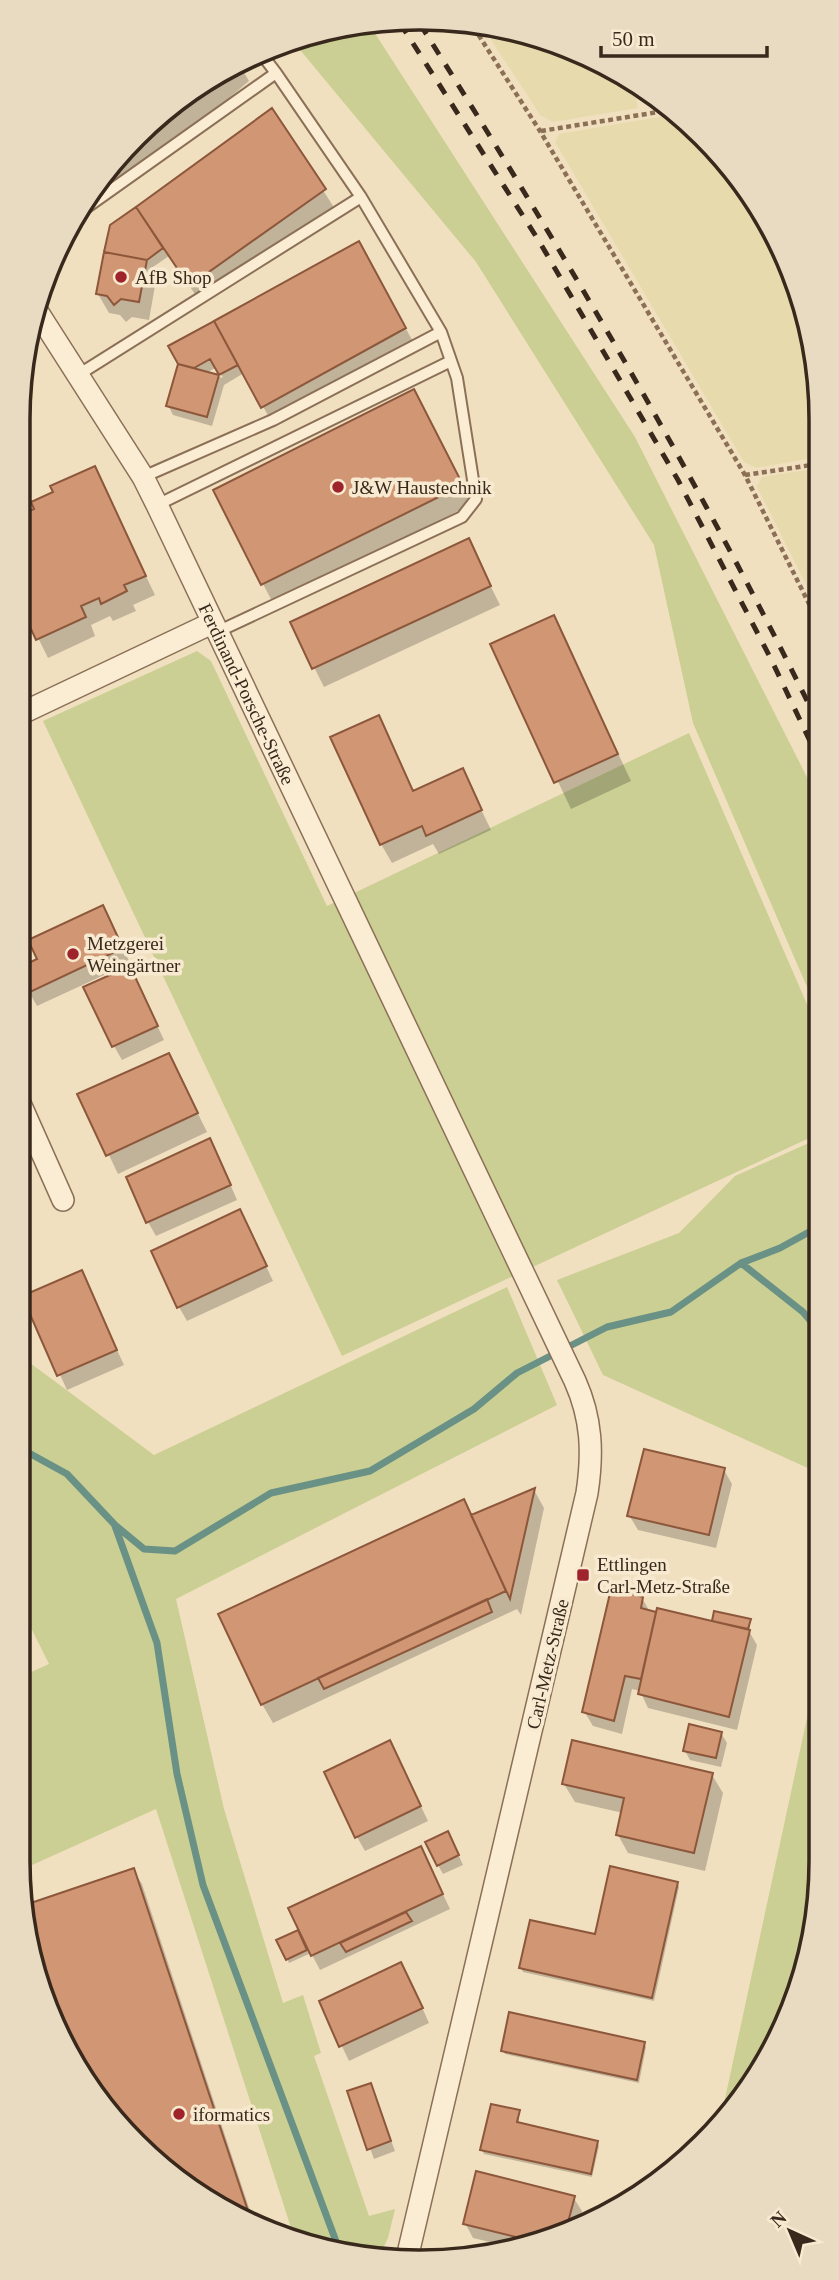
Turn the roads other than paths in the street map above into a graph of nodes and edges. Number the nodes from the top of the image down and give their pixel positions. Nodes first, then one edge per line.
1 (267, 61) edge
2 (276, 73) junction
3 (361, 197) junction
4 (97, 200) edge
5 (41, 326) edge
6 (441, 332) junction
7 (451, 361) junction
8 (78, 375) junction
9 (143, 477) junction
10 (157, 505) junction
11 (214, 628) junction
12 (30, 710) edge
13 (440, 1092) joint
14 (30, 1126) edge
15 (63, 1200) dead end
16 (409, 2250) edge

1 - 2 lane
2 - 3 lane
2 - 4 lane
3 - 6 lane
3 - 8 lane
5 - 8 street, Ferdinand-Porsche-Straße
6 - 7 lane
6 - 9 lane
7 - 10 lane
7 - 11 lane
8 - 9 street, Ferdinand-Porsche-Straße
9 - 10 street, Ferdinand-Porsche-Straße
10 - 11 street, Ferdinand-Porsche-Straße
11 - 12 street
11 - 13 street, Ferdinand-Porsche-Straße
13 - 16 street, Carl-Metz-Straße
14 - 15 street

